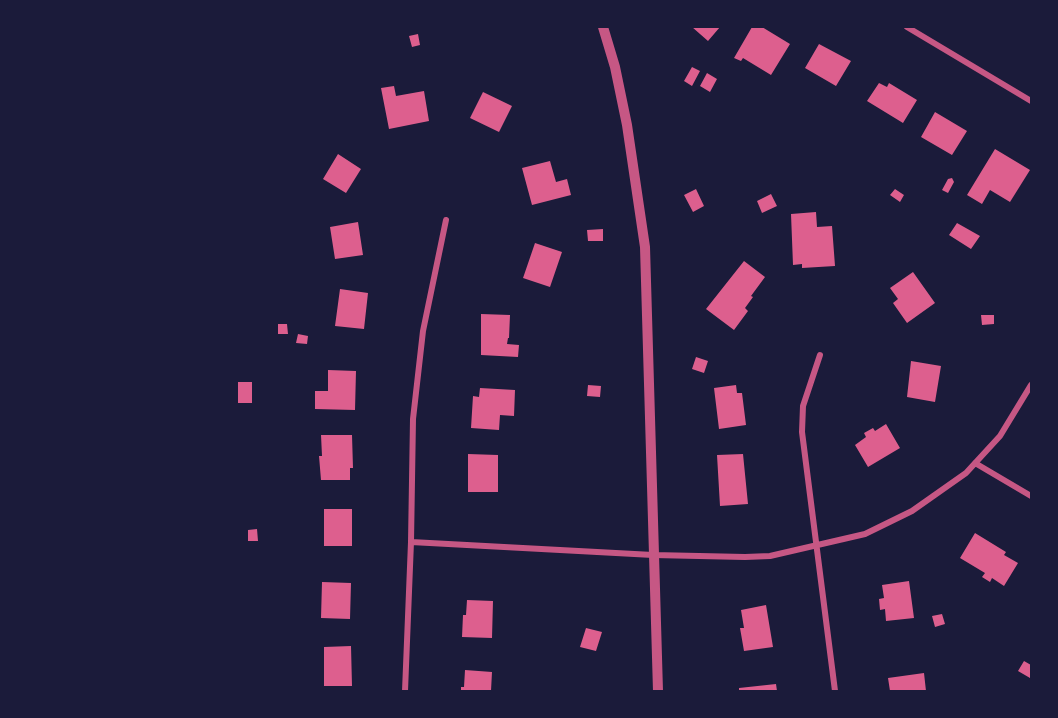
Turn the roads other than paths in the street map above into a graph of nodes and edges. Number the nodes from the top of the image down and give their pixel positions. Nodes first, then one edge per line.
1 (603, 27) edge
2 (907, 27) edge
3 (1031, 101) edge
4 (446, 220) dead end
5 (820, 355) dead end
6 (1031, 385) edge
7 (975, 463) junction
8 (1031, 496) edge
9 (411, 542) junction
10 (816, 546) junction
11 (653, 555) junction
12 (405, 691) edge
13 (658, 691) edge
14 (835, 691) edge

1 - 11 street
2 - 3 street
4 - 9 street
5 - 10 street
6 - 7 street
7 - 8 street
7 - 10 street
9 - 11 street
9 - 12 street
10 - 11 street
10 - 14 street
11 - 13 street

